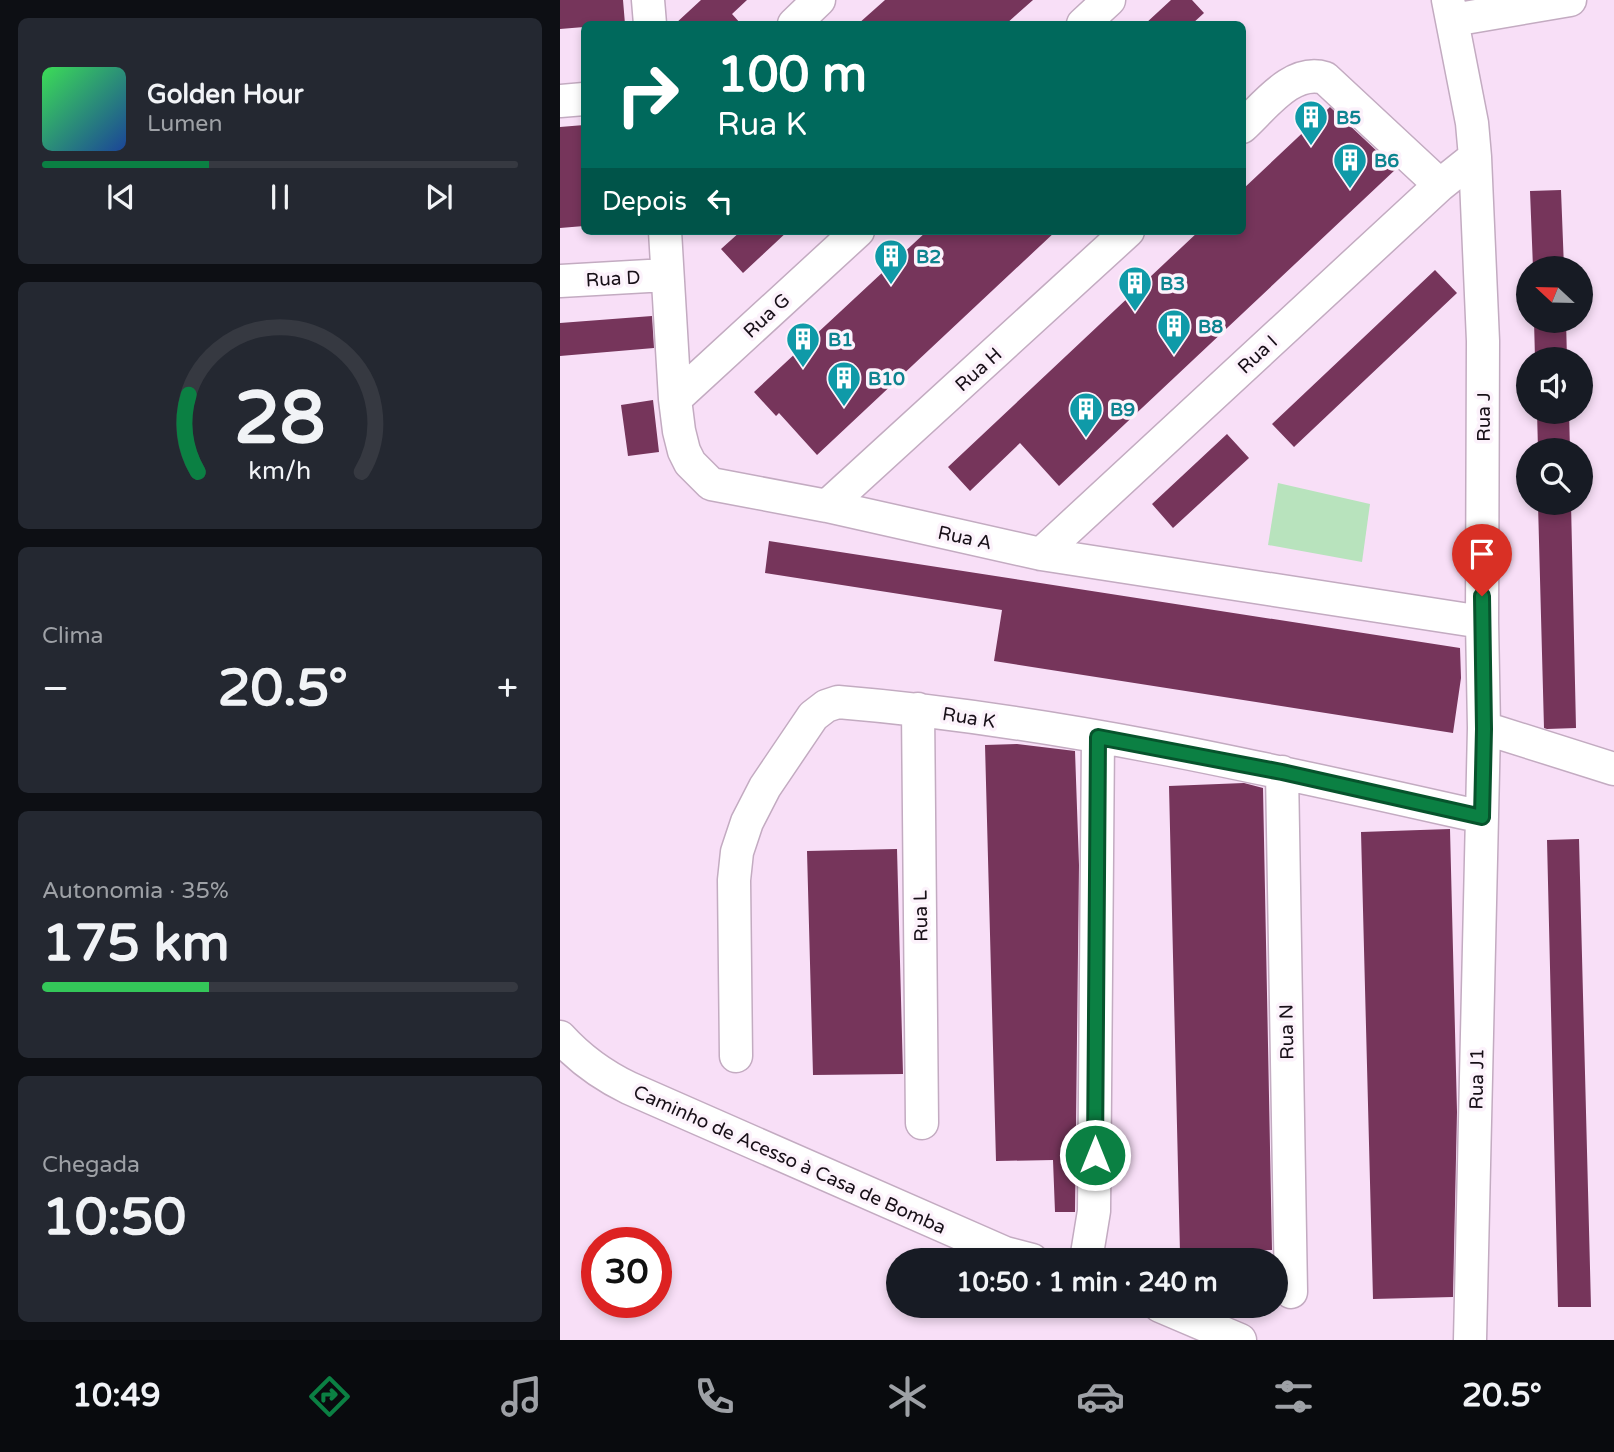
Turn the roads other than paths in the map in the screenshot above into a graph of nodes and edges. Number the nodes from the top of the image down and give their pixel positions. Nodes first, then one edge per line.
1 (648, 0) edge
2 (819, 0) edge
3 (1110, 0) edge
4 (1570, 0) edge
5 (1451, 10) edge
6 (650, 21) edge
7 (797, 21) edge
8 (1086, 21) edge
9 (581, 99) edge
10 (560, 101) edge
11 (1246, 123) edge
12 (1475, 157) junction
13 (1440, 185) junction
14 (666, 235) edge
15 (854, 235) edge
16 (1124, 235) edge
17 (666, 275) junction
18 (560, 281) edge
19 (675, 399) junction
20 (827, 506) junction
21 (1041, 554) junction
22 (1482, 622) junction
23 (918, 709) junction
24 (1484, 729) junction
25 (1098, 737) junction
26 (1614, 769) edge
27 (1282, 772) junction
28 (1482, 817) junction
29 (560, 1037) edge
30 (736, 1056) dead end
31 (922, 1123) dead end
32 (994, 1248) edge
33 (1088, 1248) edge
34 (1291, 1292) dead end
35 (1188, 1318) edge
36 (1240, 1340) edge
37 (1470, 1340) edge

1 - 6 street
2 - 7 street
3 - 8 street
4 - 5 street
5 - 12 street, Rua J
9 - 10 street
11 - 13 street
12 - 13 street, Rua I
12 - 22 street, Rua J
13 - 21 street, Rua I
14 - 17 street, Rua A
15 - 19 street, Rua G
16 - 20 street, Rua H
17 - 18 street, Rua D
17 - 19 street, Rua A
19 - 20 street, Rua A
20 - 21 street, Rua A
21 - 22 street, Rua A
22 - 24 street, Rua J
23 - 25 street, Rua K
23 - 30 street, Rua K
23 - 31 street, Rua L
24 - 26 street
24 - 28 street, Rua J
25 - 27 street, Rua K
25 - 33 street
27 - 28 street, Rua K
27 - 34 street, Rua N
28 - 37 street, Rua J1
29 - 32 street, Caminho de Acesso à Casa de Bomba
35 - 36 street

